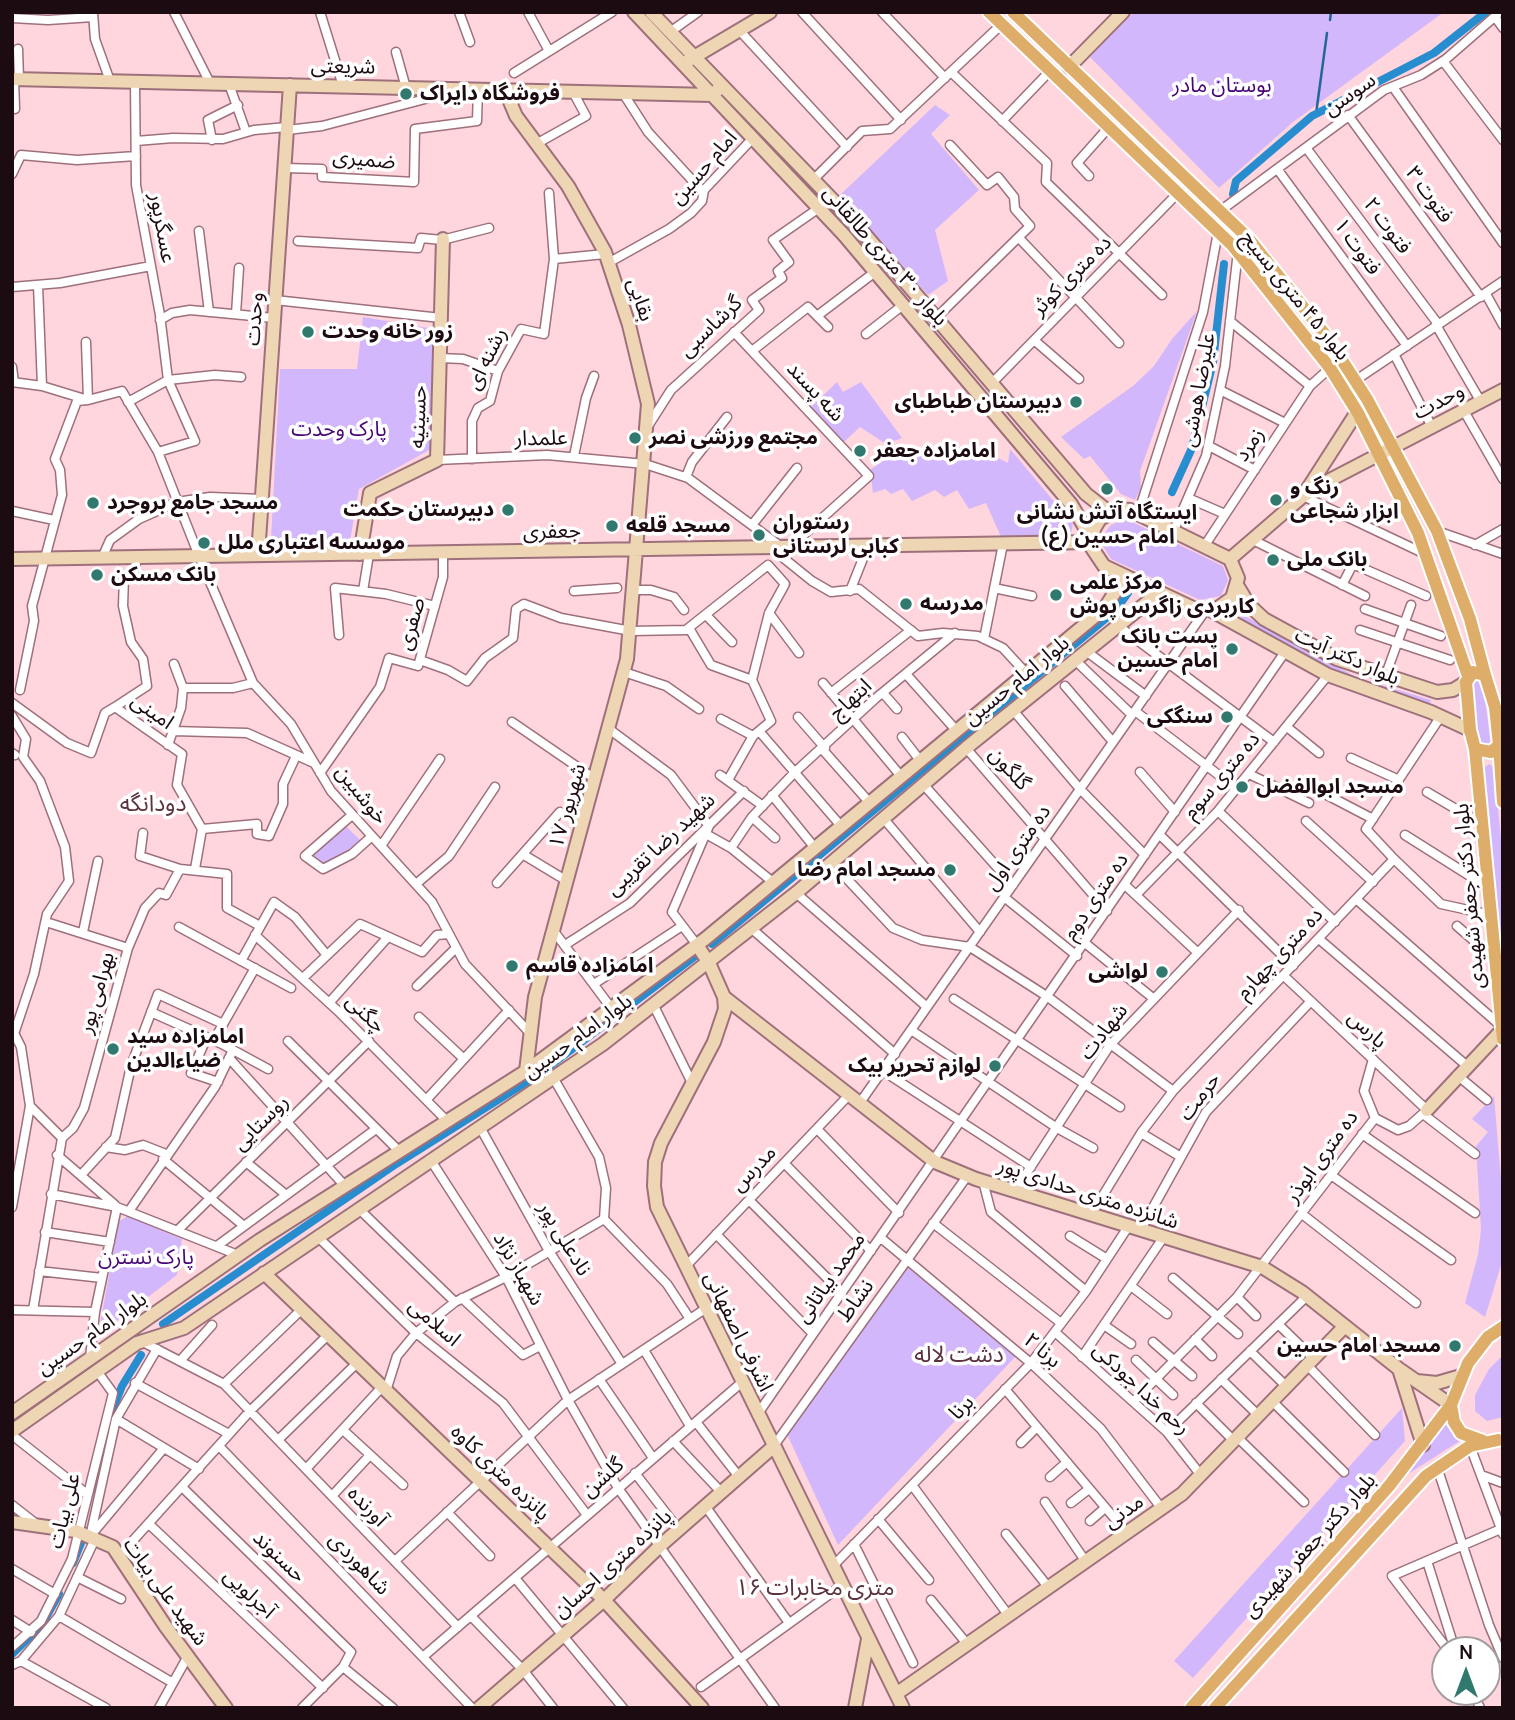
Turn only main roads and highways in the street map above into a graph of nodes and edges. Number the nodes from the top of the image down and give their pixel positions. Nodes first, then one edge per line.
1 (989, 12) edge
2 (1013, 12) edge
3 (1327, 337) junction
4 (1313, 345) junction
5 (1485, 675) junction
6 (1467, 679) junction
7 (1470, 730) joint
8 (1501, 747) edge
9 (1475, 749) junction
10 (1503, 802) edge
11 (1502, 1032) edge
12 (1503, 1315) edge
13 (1500, 1328) edge
14 (1451, 1405) junction
15 (1500, 1439) edge
16 (1191, 1708) edge
17 (1215, 1708) edge

1 - 4 main road, بلوار ۴۵ متری بسیج
2 - 3 main road, بلوار ۴۵ متری بسیج
3 - 4 main road
3 - 5 main road, بلوار ۴۵ متری بسیج
4 - 6 main road, بلوار ۴۵ متری بسیج
5 - 6 main road
5 - 8 main road, بلوار دکتر جعفر شهیدی
6 - 7 main road, بلوار ۴۵ متری بسیج
7 - 9 main road, بلوار دکتر جعفر شهیدی
8 - 9 main road
8 - 10 main road, بلوار دکتر جعفر شهیدی
9 - 11 main road, بلوار دکتر جعفر شهیدی
12 - 13 main road
13 - 14 main road, بلوار دکتر جعفر شهیدی
14 - 15 main road
14 - 16 main road, بلوار دکتر جعفر شهیدی
15 - 17 main road, بلوار دکتر جعفر شهیدی

